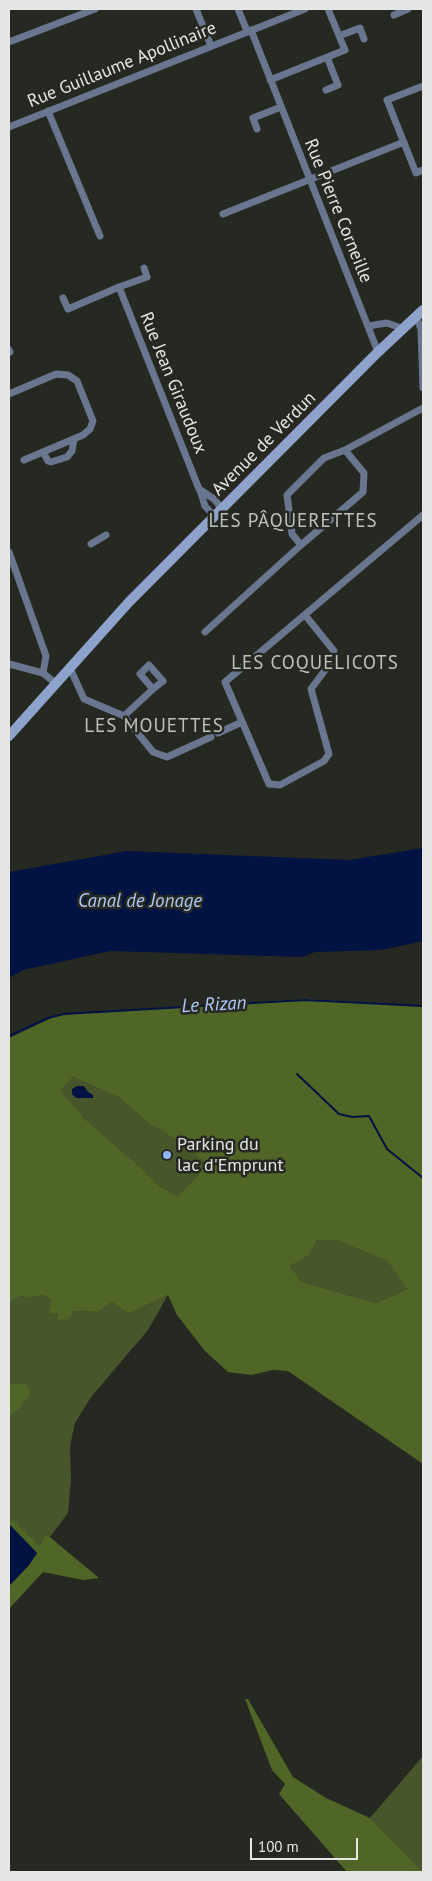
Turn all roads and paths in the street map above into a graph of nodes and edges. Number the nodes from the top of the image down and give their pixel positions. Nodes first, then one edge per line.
1 (95, 9) edge
2 (196, 9) edge
3 (238, 9) edge
4 (305, 9) edge
5 (328, 9) edge
6 (408, 9) edge
7 (394, 15) dead end
8 (249, 31) junction
9 (339, 36) junction
10 (364, 39) dead end
11 (9, 42) edge
12 (211, 46) junction
13 (327, 57) junction
14 (270, 80) junction
15 (423, 86) edge
16 (326, 90) dead end
17 (281, 107) junction
18 (48, 110) junction
19 (9, 127) edge
20 (257, 129) dead end
21 (404, 142) junction
22 (423, 170) edge
23 (310, 179) junction
24 (223, 214) dead end
25 (100, 236) dead end
26 (144, 268) dead end
27 (119, 287) junction
28 (63, 298) dead end
29 (419, 314) edge
30 (368, 326) junction
31 (404, 329) junction
32 (378, 352) junction
33 (423, 388) edge
34 (9, 394) edge
35 (423, 408) edge
36 (74, 439) junction
37 (344, 450) junction
38 (44, 452) junction
39 (24, 460) dead end
40 (199, 489) junction
41 (218, 513) junction
42 (423, 515) edge
43 (106, 535) dead end
44 (91, 544) dead end
45 (301, 545) junction
46 (9, 552) edge
47 (305, 615) junction
48 (205, 632) dead end
49 (9, 664) edge
50 (70, 668) junction
51 (42, 673) junction
52 (55, 683) junction
53 (153, 689) dead end
54 (124, 716) junction
55 (242, 722) junction
56 (9, 736) edge

1 - 11 street
2 - 12 street
3 - 8 street
4 - 8 street, Rue Guillaume Apollinaire
5 - 9 street
6 - 7 street
8 - 12 street, Rue Guillaume Apollinaire
8 - 14 street, Rue Pierre Corneille
9 - 10 street
9 - 13 street
12 - 18 street, Rue Guillaume Apollinaire
13 - 14 street
13 - 16 street
14 - 17 street, Rue Pierre Corneille
15 - 21 street
17 - 20 street
17 - 23 street, Rue Pierre Corneille
18 - 19 street, Rue Guillaume Apollinaire
18 - 25 street
21 - 22 street
21 - 23 street
23 - 24 street
23 - 30 street, Rue Pierre Corneille
26 - 27 street
27 - 28 street
27 - 40 street, Rue Jean Giraudoux
29 - 31 main road, Avenue de Verdun
29 - 33 street
30 - 31 street
30 - 32 street, Rue Pierre Corneille
31 - 32 main road, Avenue de Verdun
32 - 41 main road, Avenue de Verdun
34 - 36 street
35 - 37 street
36 - 38 street
36 - 38 street
37 - 45 street
37 - 45 street
38 - 39 street
40 - 41 street, Rue Jean Giraudoux
40 - 41 street, Rue Jean Giraudoux
41 - 50 main road, Avenue de Verdun
42 - 47 street
43 - 44 street
45 - 48 street
46 - 51 street
47 - 55 street
47 - 55 street
49 - 51 street
50 - 52 main road, Avenue de Verdun
50 - 54 street
51 - 52 street
52 - 56 main road, Avenue de Verdun
53 - 54 street
54 - 55 street

